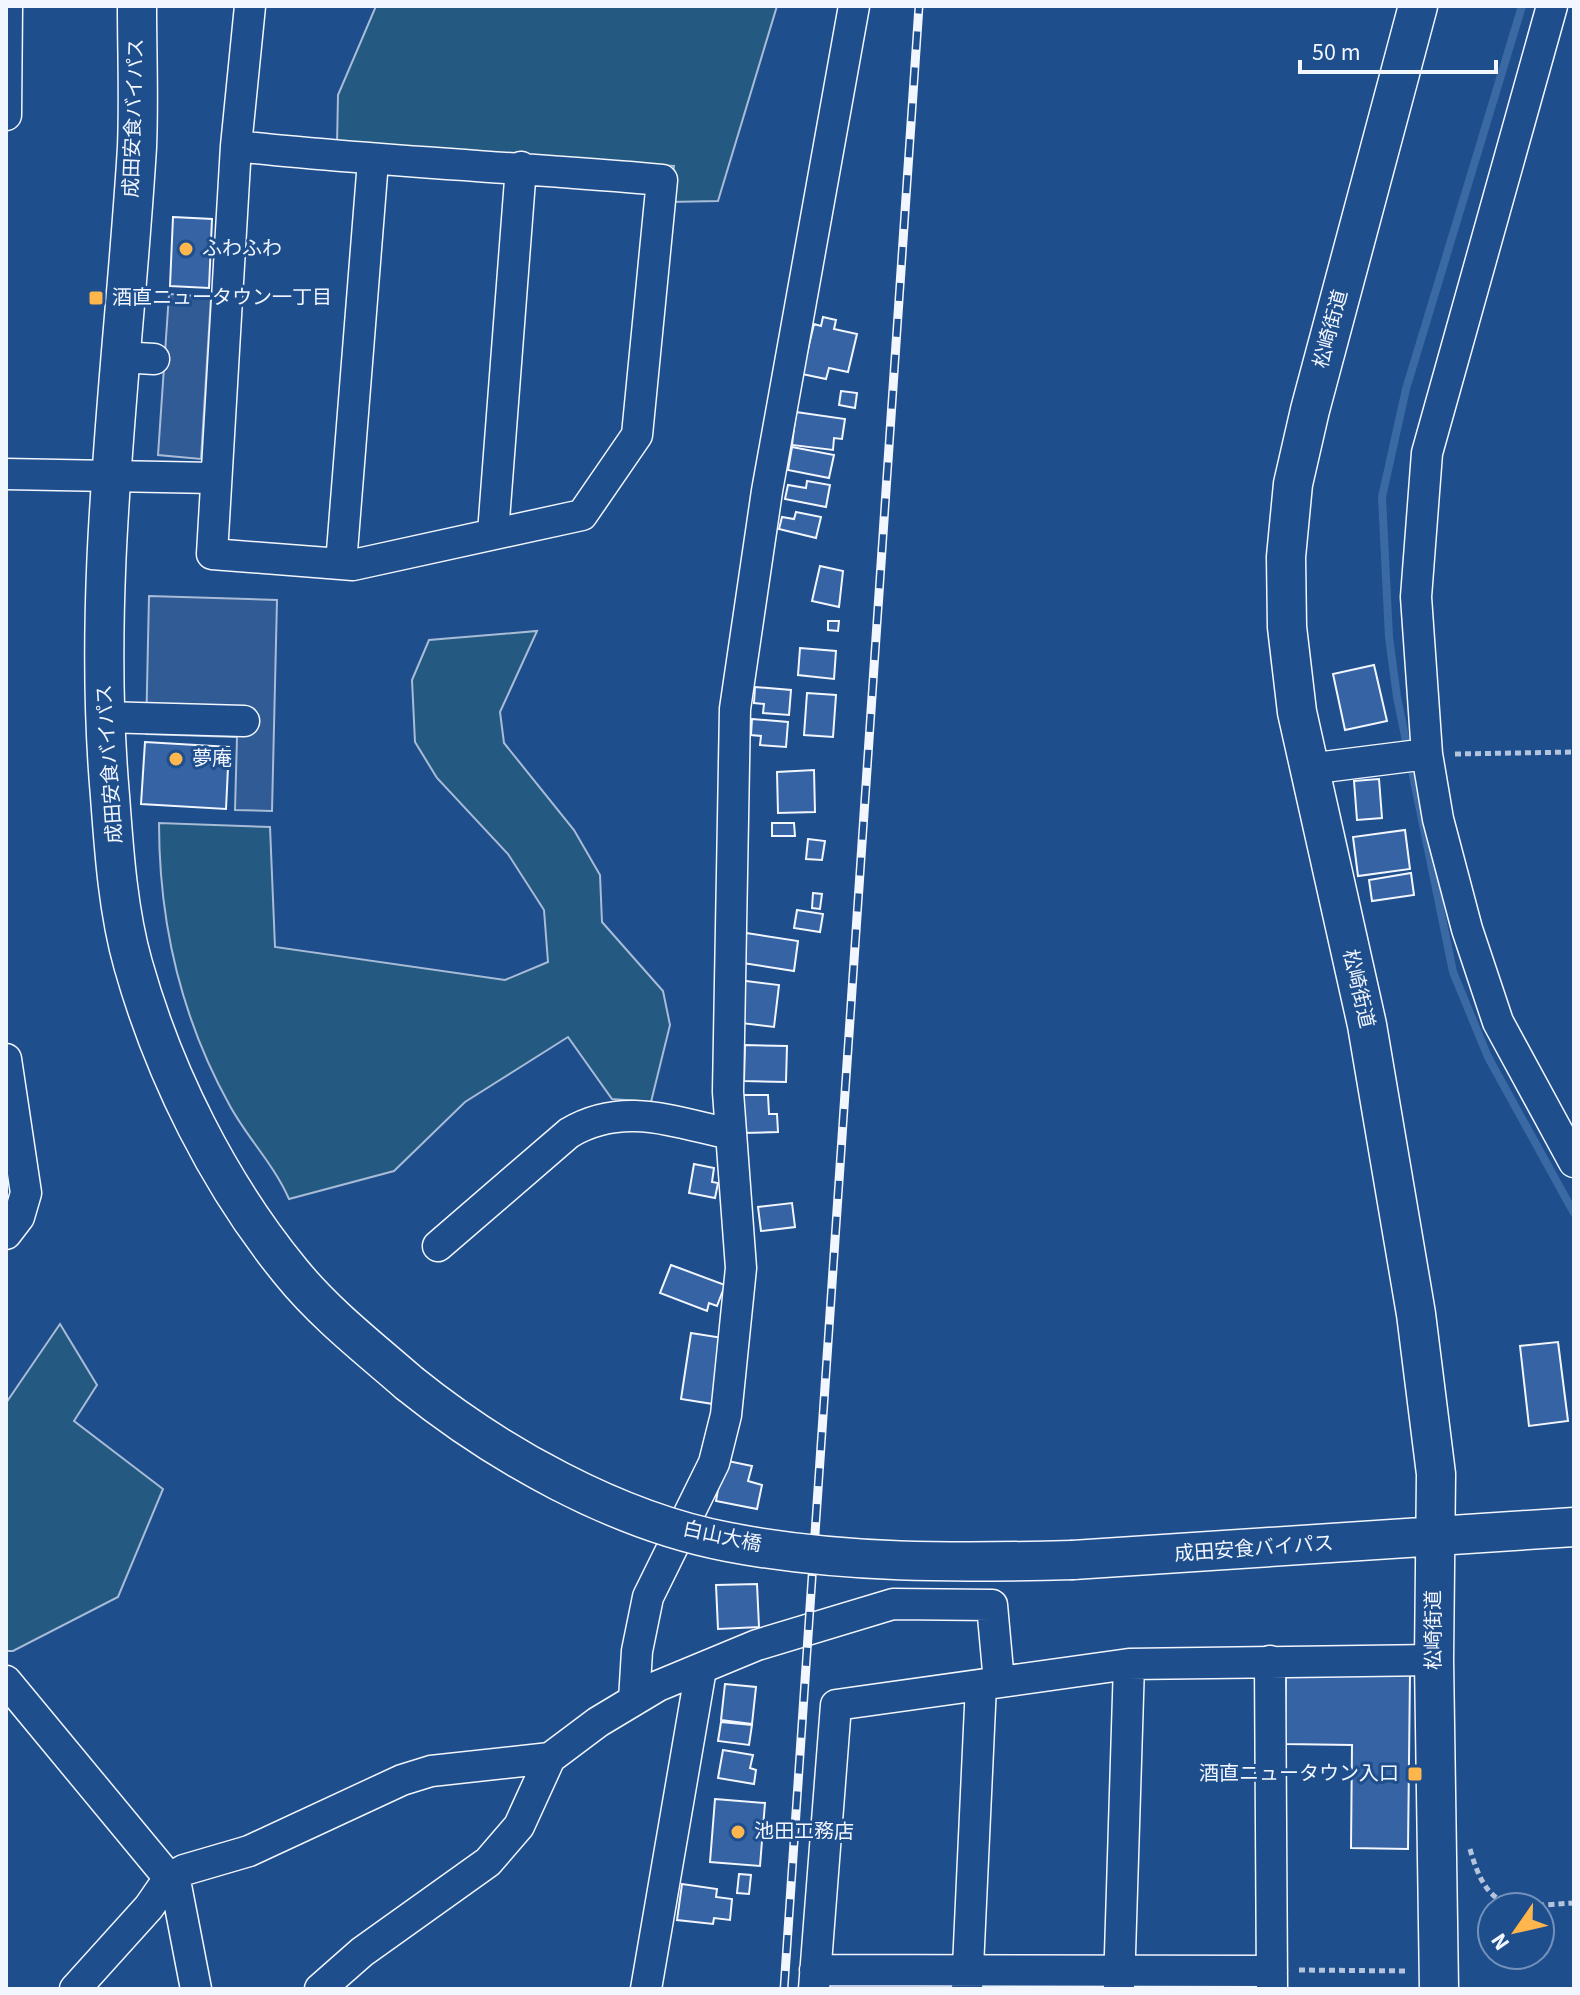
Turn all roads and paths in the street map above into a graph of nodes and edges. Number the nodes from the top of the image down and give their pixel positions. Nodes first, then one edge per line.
1 (7, 6) edge
2 (137, 6) edge
3 (250, 6) edge
4 (854, 6) edge
5 (1418, 6) edge
6 (1552, 6) edge
7 (7, 101) edge
8 (236, 146) junction
9 (373, 161) junction
10 (521, 167) junction
11 (6, 474) edge
12 (111, 474) junction
13 (214, 478) junction
14 (493, 533) junction
15 (341, 564) junction
16 (103, 717) junction
17 (244, 721) dead end
18 (1574, 752) edge
19 (1413, 755) junction
20 (1308, 769) junction
21 (6, 1059) edge
22 (731, 1134) junction
23 (1574, 1162) edge
24 (6, 1234) edge
25 (438, 1246) dead end
26 (409, 1383) joint
27 (1574, 1527) edge
28 (1435, 1538) junction
29 (1073, 1560) joint
30 (1434, 1660) junction
31 (1270, 1661) junction
32 (1129, 1664) junction
33 (701, 1669) junction
34 (6, 1681) edge
35 (990, 1683) junction
36 (634, 1700) junction
37 (550, 1758) junction
38 (1469, 1844) dead end
39 (171, 1877) junction
40 (1574, 1903) edge
41 (968, 1978) edge
42 (1119, 1979) edge
43 (815, 1980) edge
44 (1272, 1980) edge
45 (1428, 1980) edge
46 (75, 1989) edge
47 (196, 1989) edge
48 (320, 1989) edge
49 (646, 1989) edge

1 - 7 street
2 - 12 main road, 成田安食バイパス
3 - 8 street
4 - 22 street
5 - 20 main road, 松崎街道
6 - 19 street
8 - 9 street
8 - 13 street
9 - 10 street
9 - 15 street
10 - 14 street
10 - 14 street
11 - 12 street
12 - 13 street
12 - 16 main road, 成田安食バイパス
13 - 15 street
14 - 15 street
16 - 17 street
16 - 26 main road, 成田安食バイパス
18 - 19 path
19 - 20 street
19 - 23 street
20 - 28 main road, 松崎街道
21 - 24 street
22 - 25 street
22 - 36 street
26 - 29 main road, 白山大橋, bridge
27 - 28 main road, 成田安食バイパス
28 - 29 main road, 成田安食バイパス
28 - 30 main road, 松崎街道
30 - 31 street
30 - 45 main road, 松崎街道
31 - 32 street
31 - 44 street
32 - 35 street
32 - 42 street
33 - 35 street
33 - 36 street
33 - 49 street
34 - 39 street
35 - 41 street
35 - 43 street
36 - 37 street
37 - 39 street
37 - 48 street
38 - 40 path
39 - 46 street
39 - 47 street
41 - 42 street
41 - 43 street
42 - 44 street
44 - 45 path

